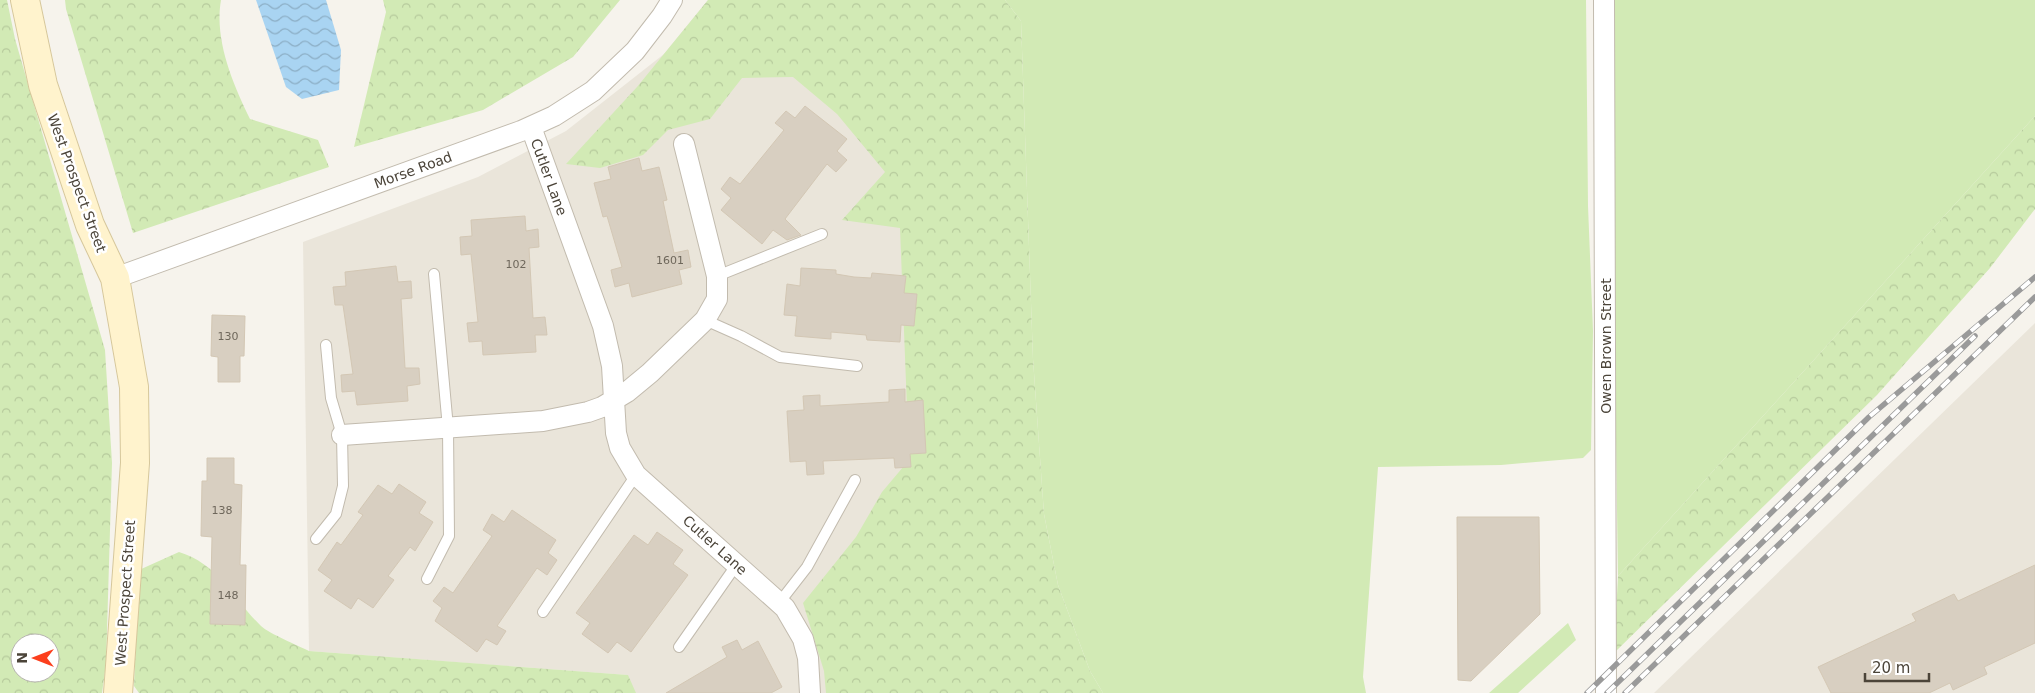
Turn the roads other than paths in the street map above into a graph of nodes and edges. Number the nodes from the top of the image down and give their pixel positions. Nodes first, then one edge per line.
1 (25, 0) edge
2 (672, 0) edge
3 (1604, 0) edge
4 (531, 126) junction
5 (684, 144) dead end
6 (822, 234) dead end
7 (434, 274) dead end
8 (717, 276) junction
9 (115, 278) junction
10 (705, 320) junction
11 (326, 345) dead end
12 (857, 366) dead end
13 (614, 401) junction
14 (448, 428) junction
15 (342, 435) junction
16 (636, 475) junction
17 (855, 480) dead end
18 (316, 539) dead end
19 (737, 564) junction
20 (428, 579) dead end
21 (779, 603) junction
22 (543, 612) dead end
23 (679, 647) dead end
24 (118, 693) edge
25 (810, 693) edge
26 (1606, 693) edge

1 - 9 street, West Prospect Street
2 - 4 street, Morse Road
3 - 26 street, Owen Brown Street
4 - 9 street, Morse Road
4 - 13 street, Cutler Lane
5 - 8 street
6 - 8 lane
7 - 14 lane
8 - 10 street
9 - 24 street, West Prospect Street
10 - 12 lane
10 - 13 street
11 - 15 lane
13 - 14 street
13 - 16 street, Cutler Lane
14 - 15 street
14 - 20 lane
15 - 18 lane
16 - 19 street, Cutler Lane
16 - 22 lane
17 - 21 lane
19 - 21 street, Cutler Lane
19 - 23 lane
21 - 25 street, Cutler Lane

